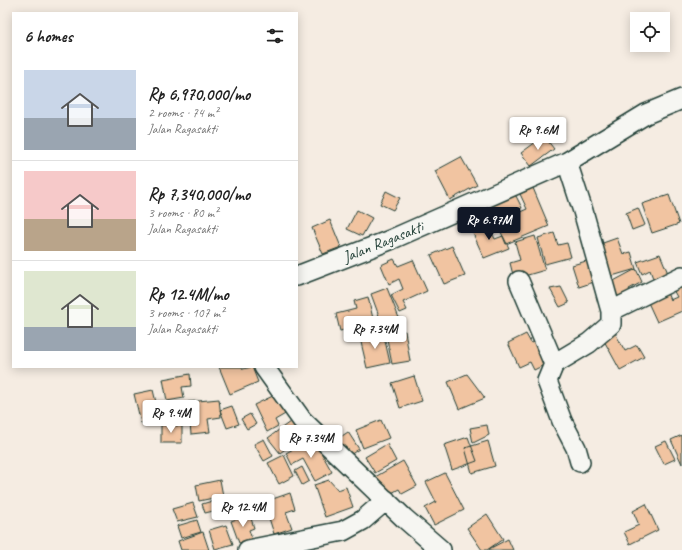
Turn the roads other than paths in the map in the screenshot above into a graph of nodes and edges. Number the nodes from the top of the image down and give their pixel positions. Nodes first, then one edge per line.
1 (682, 99) edge
2 (567, 162) junction
3 (298, 276) edge
4 (682, 276) edge
5 (519, 280) dead end
6 (611, 311) junction
7 (554, 364) junction
8 (265, 368) edge
9 (580, 462) dead end
10 (386, 500) junction
11 (248, 550) edge
12 (441, 550) edge

1 - 2 street, Jalan Ragasakti
2 - 3 street, Jalan Ragasakti
2 - 6 street
4 - 6 street
5 - 7 street
6 - 7 street
7 - 9 street
8 - 10 street
10 - 11 street
10 - 12 street

